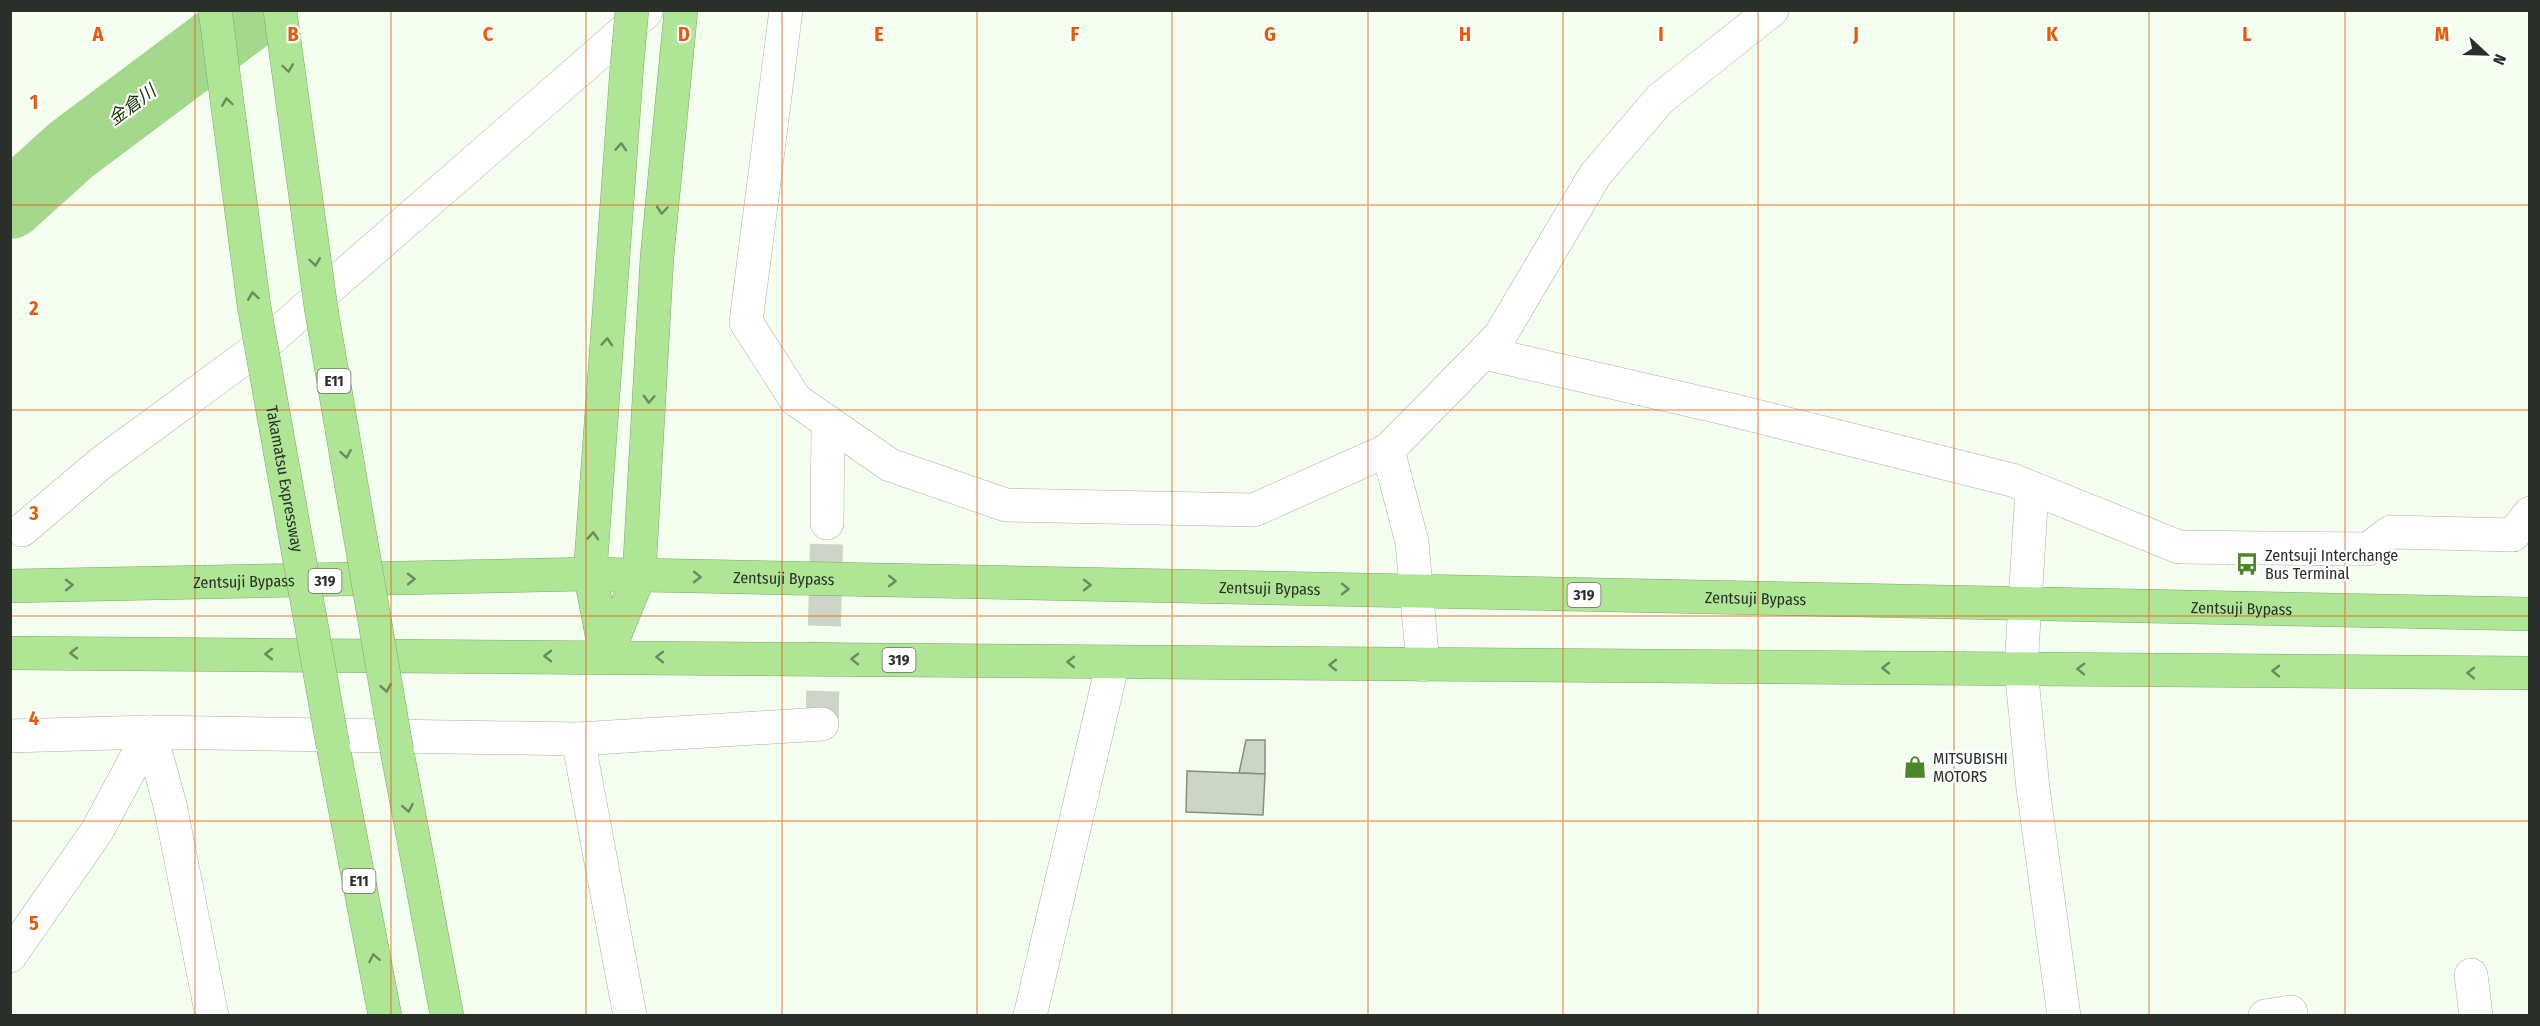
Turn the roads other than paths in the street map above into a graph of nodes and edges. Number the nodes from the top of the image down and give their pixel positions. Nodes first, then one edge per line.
1 (215, 10) edge
2 (280, 10) edge
3 (632, 10) edge
4 (648, 10) edge
5 (681, 10) edge
6 (786, 10) edge
7 (1772, 10) edge
8 (1484, 353) junction
9 (828, 423) junction
10 (1388, 450) junction
11 (2032, 489) junction
12 (2529, 513) edge
13 (826, 523) tunnel mouth
14 (22, 530) dead end
15 (590, 574) junction
16 (639, 576) junction
17 (10, 586) edge
18 (1417, 591) junction
19 (2024, 605) junction
20 (2529, 614) edge
21 (10, 653) edge
22 (606, 656) junction
23 (1113, 662) junction
24 (1423, 665) junction
25 (2021, 668) junction
26 (2529, 673) edge
27 (822, 724) dead end
28 (150, 732) junction
29 (10, 736) edge
30 (578, 739) junction
31 (10, 956) edge
32 (2470, 975) dead end
33 (212, 1016) edge
34 (385, 1016) edge
35 (447, 1016) edge
36 (630, 1016) edge
37 (1030, 1016) edge
38 (2064, 1016) edge
39 (2476, 1016) edge

34 -> 1 highway, Takamatsu Expressway / E11, bridge
2 -> 35 highway, E11, bridge
15 -> 3 highway, bridge
4 - 14 street
5 -> 16 highway
6 - 9 street
7 - 8 street
8 - 10 street
8 - 11 street
9 - 10 street
9 - 13 street
10 - 18 street
11 - 12 street
11 - 19 street
15 - 16 highway, Zentsuji Bypass / 319
17 -> 15 highway, Zentsuji Bypass / 319
15 - 22 highway
16 -> 18 highway, Zentsuji Bypass / 319
16 - 22 highway
18 - 19 highway, Zentsuji Bypass / 319
18 - 24 street
19 - 20 highway, Zentsuji Bypass / 319
19 - 25 street
22 -> 21 highway, 319
23 -> 22 highway, 319
24 -> 23 highway, 319
23 - 37 street
25 -> 24 highway, 319
26 -> 25 highway, 319
25 - 38 street
27 - 30 street
28 - 29 street
28 - 30 street
28 - 31 street
28 - 33 street
30 - 36 street
32 - 39 street

